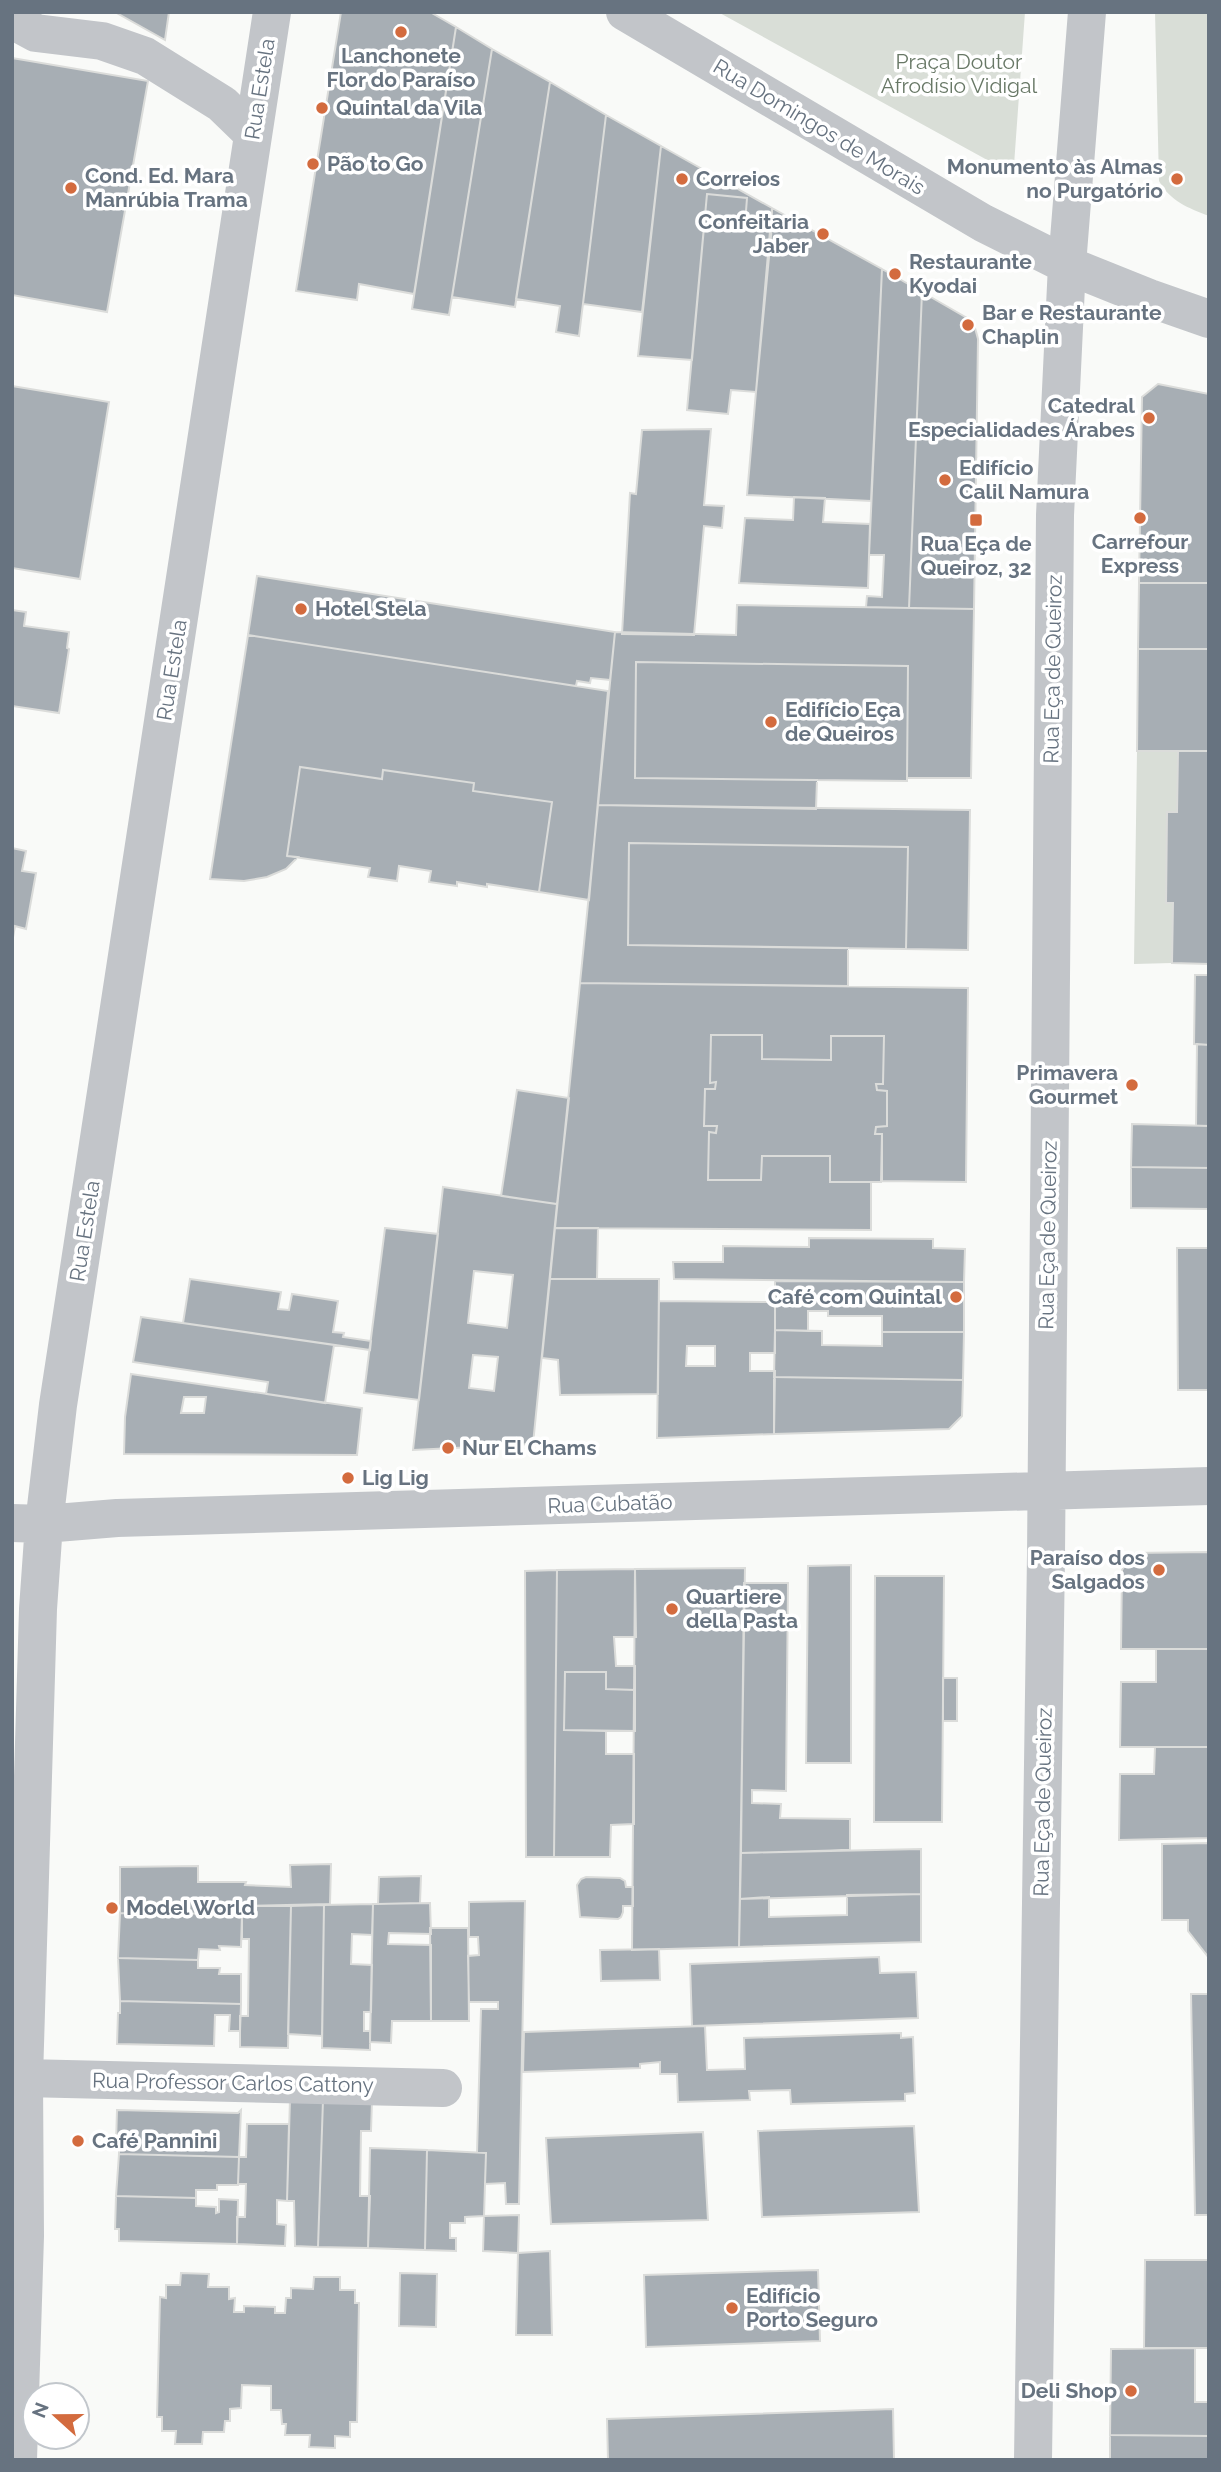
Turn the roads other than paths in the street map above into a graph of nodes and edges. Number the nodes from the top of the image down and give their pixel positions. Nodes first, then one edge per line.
1 (272, 12) edge
2 (625, 12) edge
3 (1087, 12) edge
4 (12, 20) edge
5 (253, 134) junction
6 (1067, 265) junction
7 (1209, 319) edge
8 (1209, 1486) edge
9 (1046, 1490) junction
10 (28, 1523) edge
11 (24, 2078) junction
12 (443, 2088) dead end
13 (18, 2460) edge
14 (1033, 2460) edge

1 - 5 street, Rua Estela
2 - 6 street, Rua Domingos de Morais
3 - 6 street, Rua Eça de Queiroz
4 - 5 street
5 - 10 street, Rua Estela
6 - 7 street, Rua Domingos de Morais
6 - 9 street, Rua Eça de Queiroz
8 - 9 street, Rua Cubatão
9 - 10 street, Rua Cubatão
9 - 14 street, Rua Eça de Queiroz
10 - 11 street, Rua Estela
11 - 12 street, Rua Professor Carlos Cattony
11 - 13 street, Rua Estela

